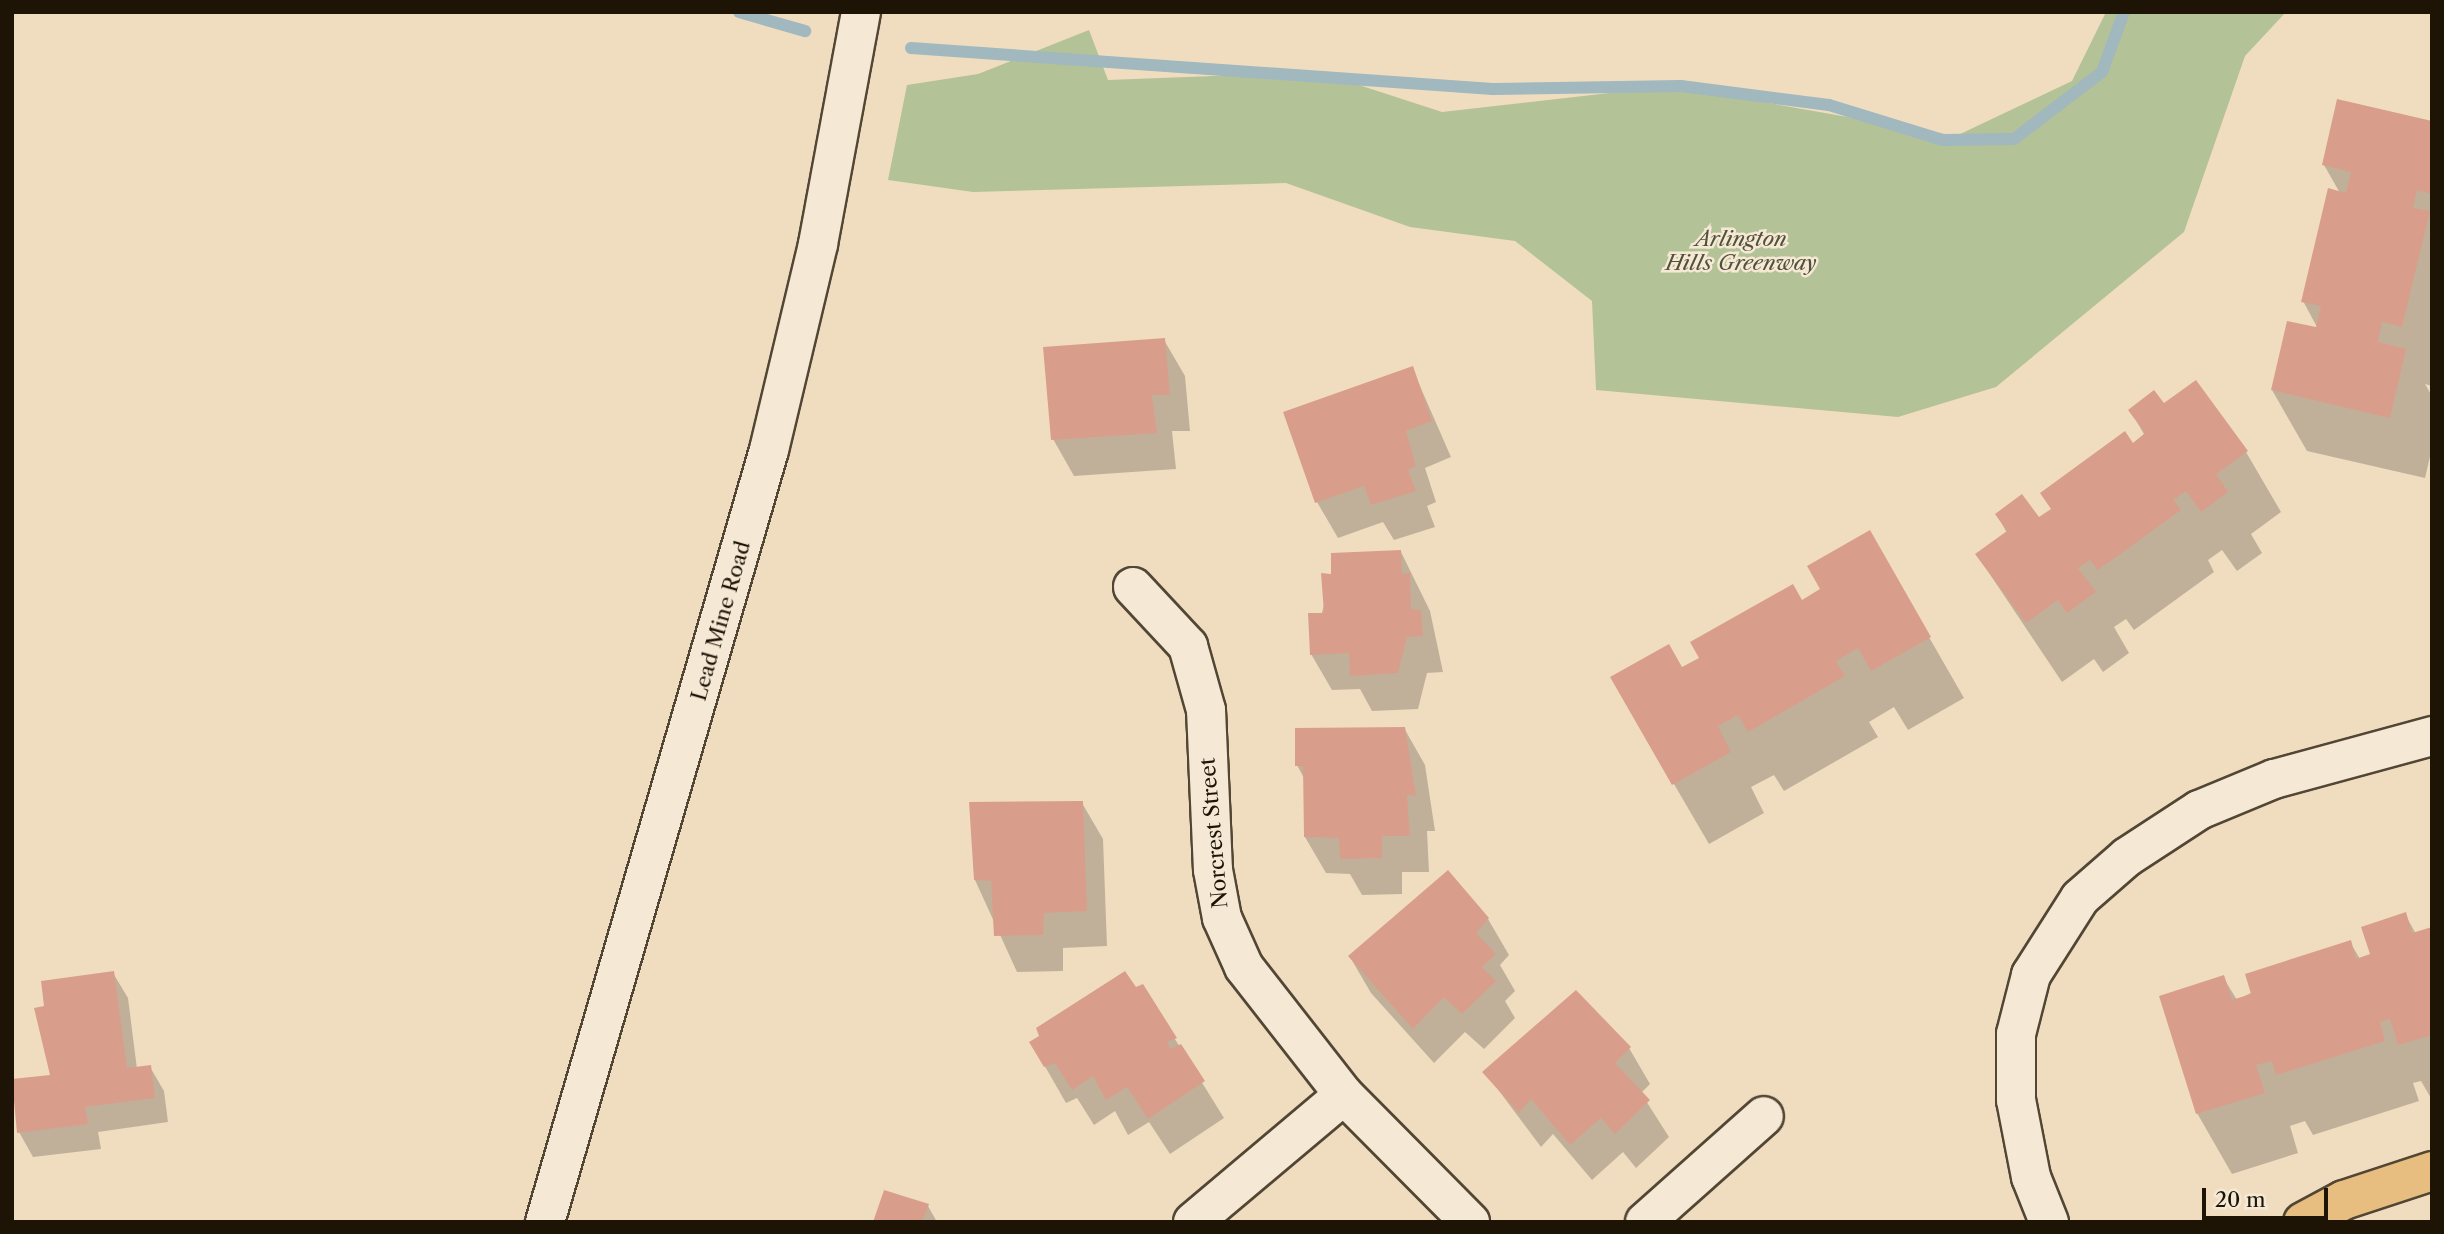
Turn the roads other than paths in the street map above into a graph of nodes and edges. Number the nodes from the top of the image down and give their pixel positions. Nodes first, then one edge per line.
1 (861, 12) edge
2 (1133, 587) dead end
3 (2432, 736) edge
4 (1344, 1095) junction
5 (1764, 1116) dead end
6 (2432, 1171) edge
7 (545, 1222) edge
8 (1194, 1222) edge
9 (1470, 1222) edge
10 (1644, 1222) edge
11 (2049, 1222) edge
12 (2303, 1222) edge

1 - 7 street, Lead Mine Road
2 - 4 street, Norcrest Street
3 - 11 street
4 - 8 street
4 - 9 street, Norcrest Street
5 - 10 street
6 - 12 main road

